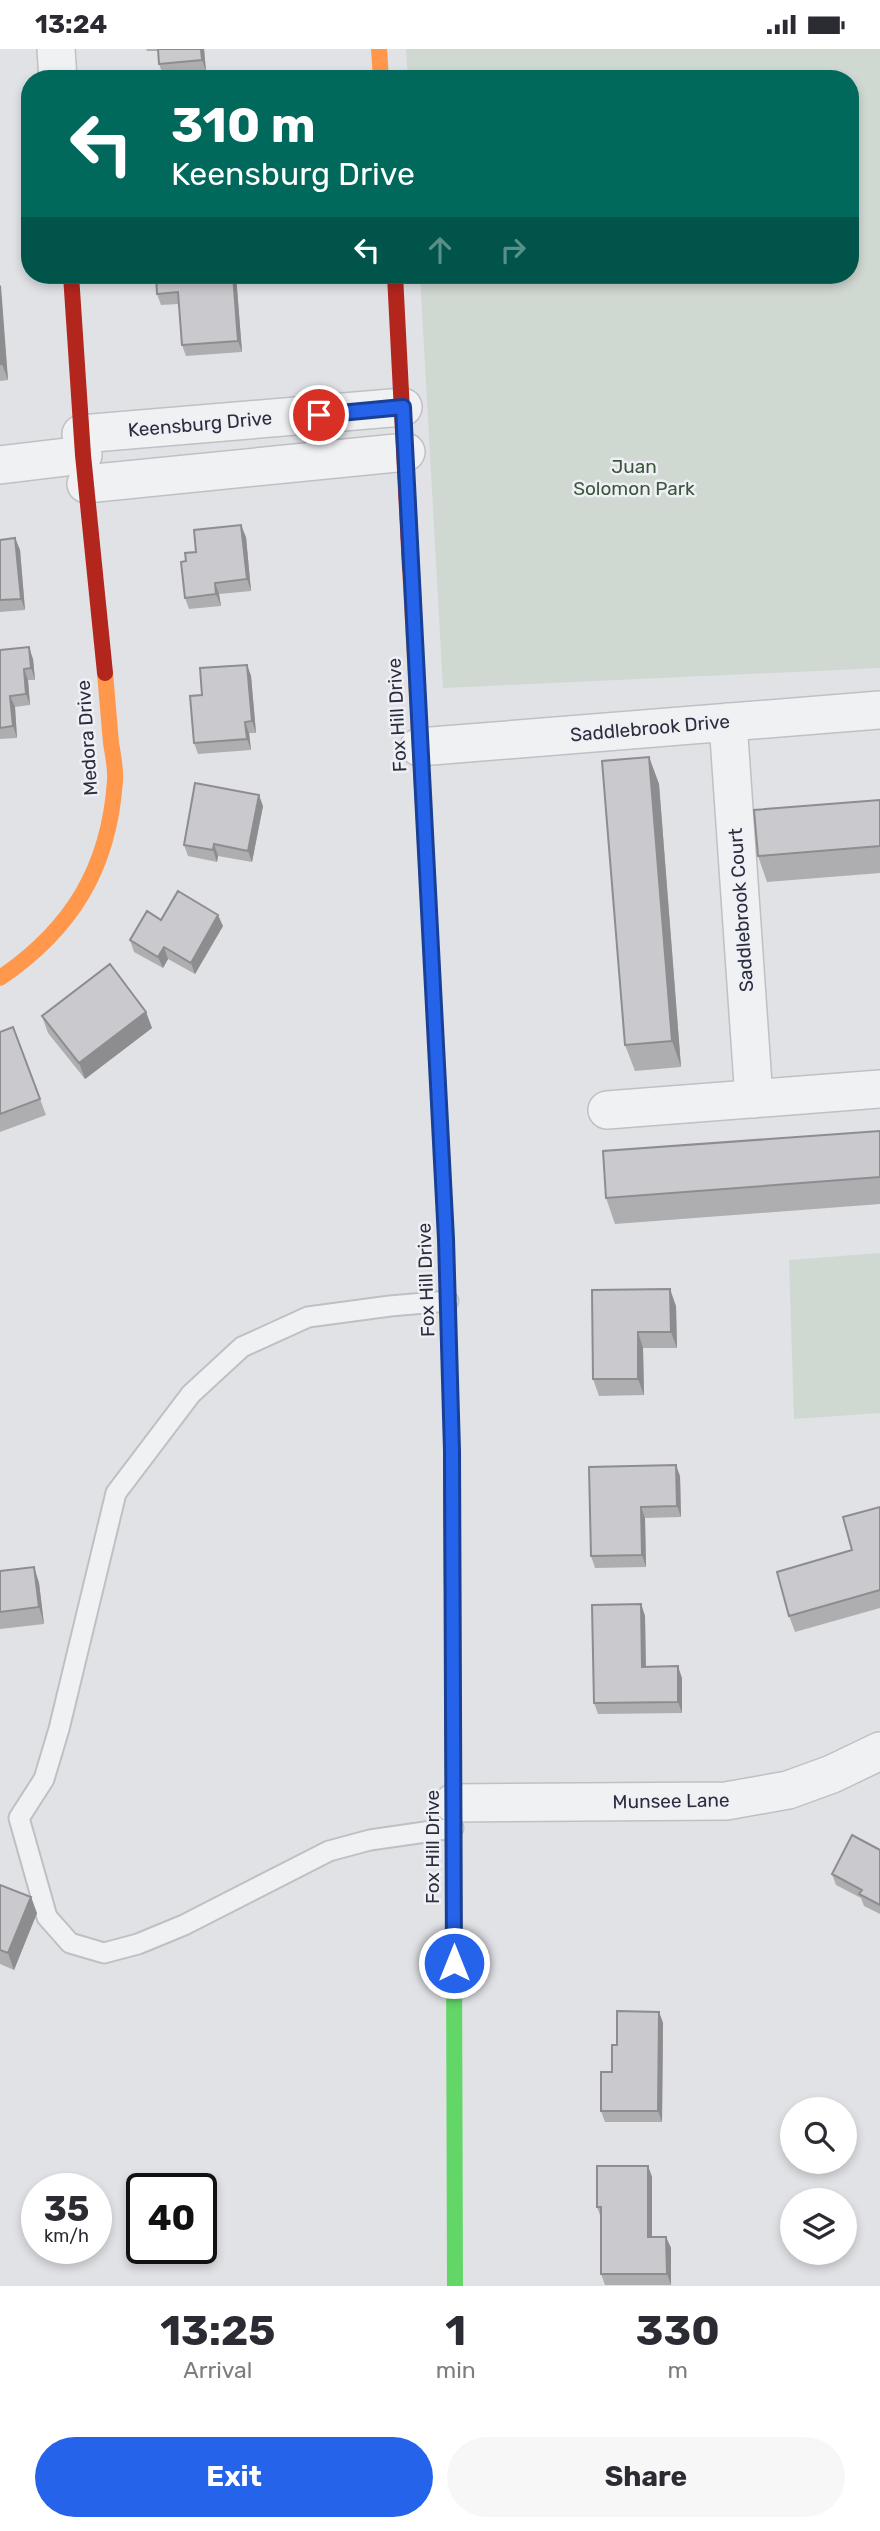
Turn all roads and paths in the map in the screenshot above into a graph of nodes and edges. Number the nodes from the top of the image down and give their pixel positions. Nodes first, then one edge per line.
1 (56, 49) edge
2 (379, 49) edge
3 (57, 70) edge
4 (380, 70) edge
5 (72, 284) edge
6 (396, 284) edge
7 (403, 407) junction
8 (406, 451) junction
9 (83, 458) junction
10 (0, 465) edge
11 (880, 710) edge
12 (728, 722) junction
13 (419, 747) junction
14 (0, 978) edge
15 (880, 1089) edge
16 (754, 1098) junction
17 (607, 1109) dead end
18 (448, 1301) junction
19 (880, 1751) edge
20 (453, 1815) junction
21 (455, 2286) edge

1 - 3 street
2 - 4 street
5 - 9 street, Medora Drive
6 - 7 street, Fox Hill Drive
7 - 8 street, Fox Hill Drive
7 - 9 street, Keensburg Drive
8 - 9 street, Keensburg Drive
8 - 13 street, Fox Hill Drive
9 - 10 street, Keensburg Drive
9 - 14 street, Medora Drive
11 - 12 street, Saddlebrook Drive
12 - 13 street, Saddlebrook Drive
12 - 16 street, Saddlebrook Court
13 - 18 street, Fox Hill Drive
15 - 16 street
16 - 17 street
18 - 20 street, Fox Hill Drive
18 - 20 lane
19 - 20 street, Munsee Lane
20 - 21 street, Fox Hill Drive

